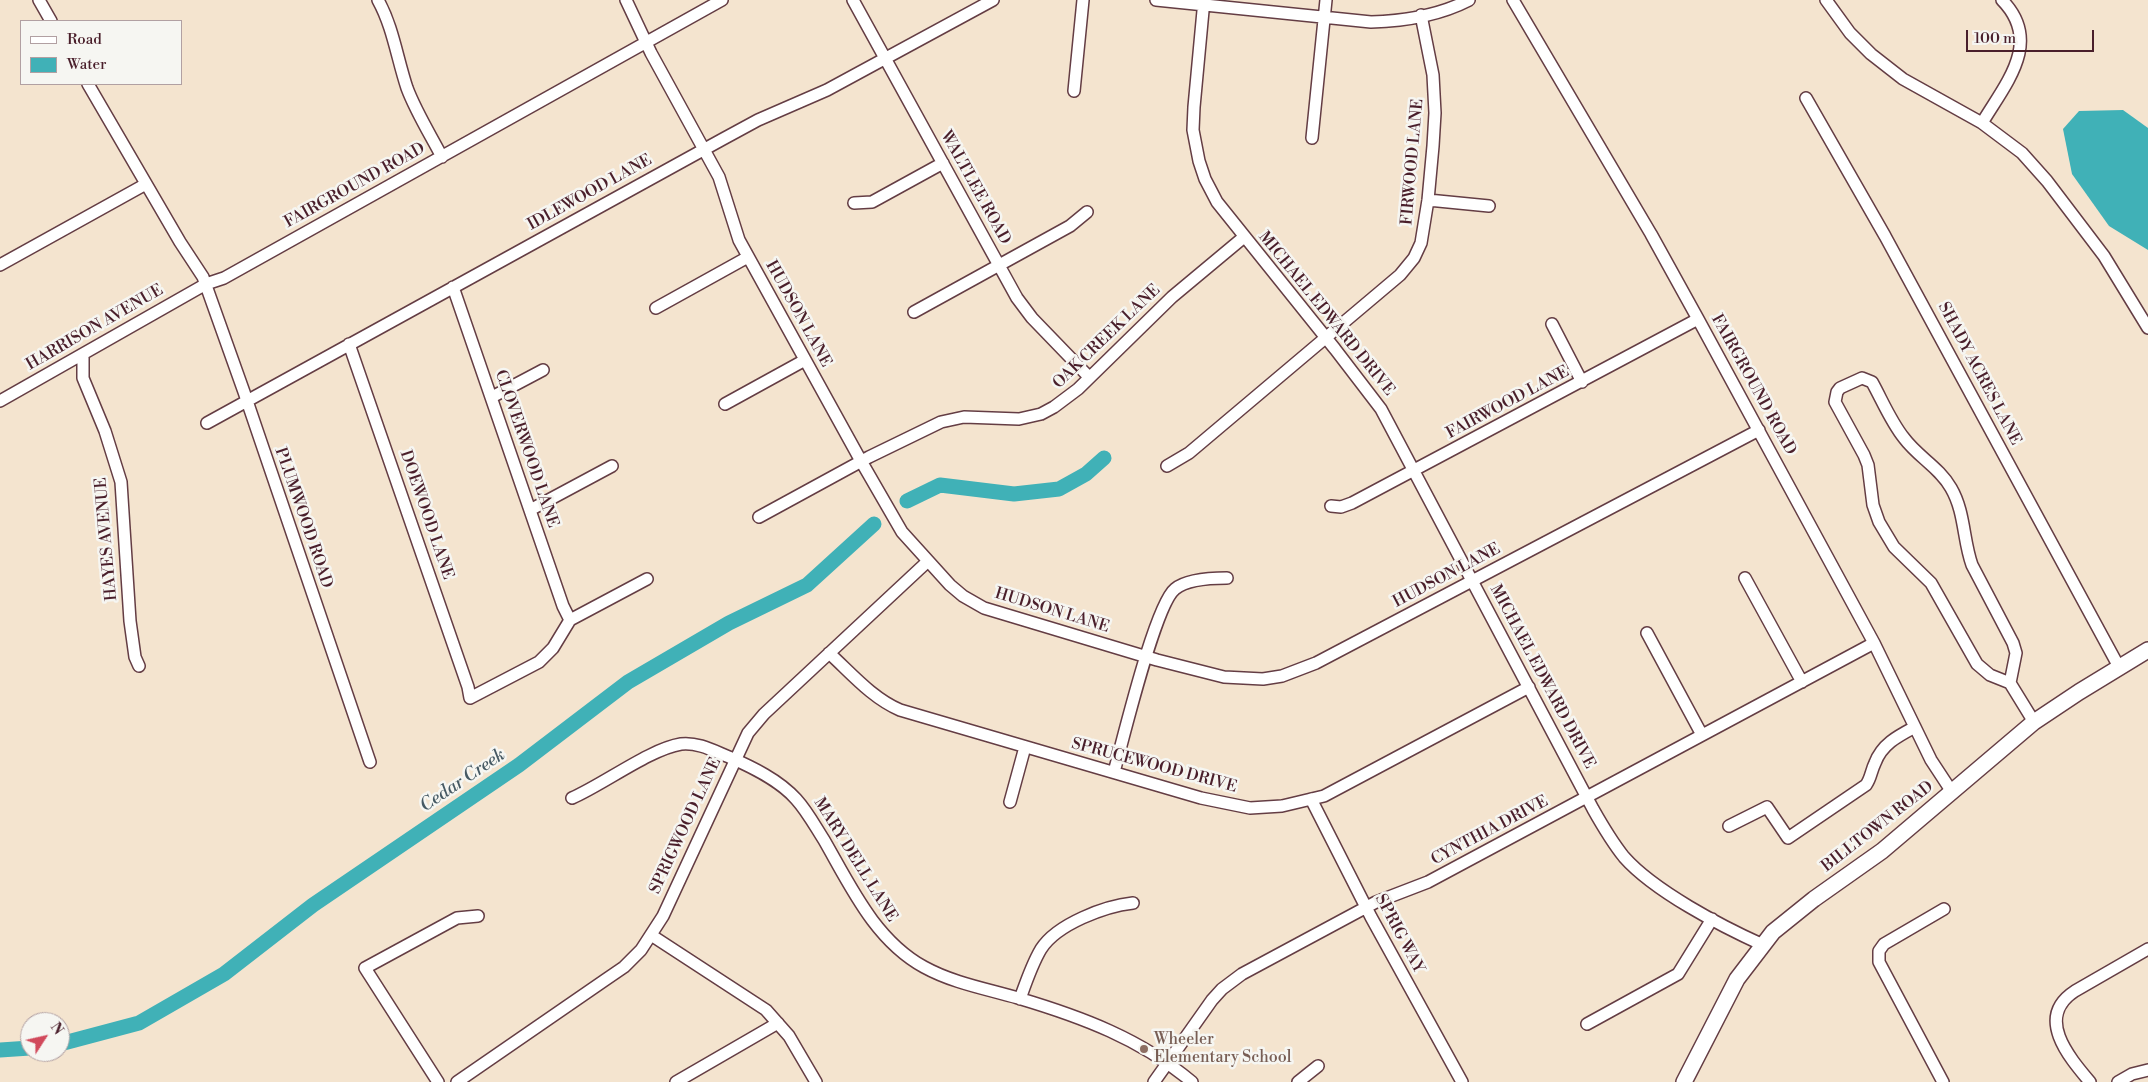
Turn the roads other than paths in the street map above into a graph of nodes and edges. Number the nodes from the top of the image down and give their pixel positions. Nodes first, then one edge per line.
1 (39, 0) edge
2 (378, 0) edge
3 (626, 0) edge
4 (722, 0) edge
5 (853, 0) edge
6 (993, 0) edge
7 (1083, 0) edge
8 (1156, 0) edge
9 (1326, 0) edge
10 (1469, 0) edge
11 (1513, 0) edge
12 (1826, 0) edge
13 (2002, 0) edge
14 (1204, 2) edge
15 (1421, 15) junction
16 (1324, 17) junction
17 (51, 20) edge
18 (646, 43) junction
19 (885, 58) junction
20 (89, 85) edge
21 (1074, 91) dead end
22 (1806, 98) dead end
23 (1982, 123) junction
24 (1312, 138) dead end
25 (704, 149) junction
26 (442, 157) junction
27 (943, 163) junction
28 (146, 184) junction
29 (1428, 200) junction
30 (854, 203) dead end
31 (1489, 206) dead end
32 (1087, 212) dead end
33 (1244, 237) junction
34 (748, 257) junction
35 (0, 264) edge
36 (999, 266) junction
37 (206, 284) junction
38 (453, 287) junction
39 (656, 308) dead end
40 (914, 312) dead end
41 (1698, 319) junction
42 (1552, 324) dead end
43 (2148, 328) edge
44 (1326, 336) junction
45 (349, 344) junction
46 (83, 354) junction
47 (805, 360) junction
48 (543, 370) dead end
49 (1089, 377) junction
50 (1582, 382) junction
51 (492, 397) junction
52 (246, 400) junction
53 (0, 402) edge
54 (725, 404) dead end
55 (208, 423) dead end
56 (1759, 430) junction
57 (861, 461) junction
58 (612, 466) dead end
59 (1167, 466) dead end
60 (1415, 470) junction
61 (1331, 506) dead end
62 (530, 510) junction
63 (759, 518) dead end
64 (927, 562) junction
65 (1227, 578) dead end
66 (1745, 578) dead end
67 (647, 579) dead end
68 (1473, 581) junction
69 (570, 620) junction
70 (1647, 633) dead end
71 (1874, 643) junction
72 (2148, 650) edge
73 (829, 653) junction
74 (1147, 656) junction
75 (139, 666) dead end
76 (2119, 667) junction
77 (1802, 682) junction
78 (2010, 683) junction
79 (1529, 687) junction
80 (2034, 722) junction
81 (1915, 727) junction
82 (1702, 736) junction
83 (1025, 747) junction
84 (734, 759) junction
85 (370, 762) dead end
86 (1114, 772) junction
87 (1952, 792) junction
88 (572, 798) dead end
89 (1587, 798) junction
90 (1311, 800) junction
91 (1010, 802) dead end
92 (1729, 826) dead end
93 (1133, 903) dead end
94 (1366, 907) junction
95 (1944, 909) dead end
96 (478, 916) dead end
97 (1712, 919) junction
98 (651, 935) junction
99 (1762, 945) junction
100 (2148, 949) edge
101 (1020, 999) junction
102 (778, 1023) junction
103 (1587, 1024) dead end
104 (1168, 1063) junction
105 (1318, 1066) dead end
106 (2148, 1070) edge
107 (438, 1082) edge
108 (457, 1082) edge
109 (676, 1082) edge
110 (816, 1082) edge
111 (1154, 1082) edge
112 (1192, 1082) edge
113 (1298, 1082) edge
114 (1462, 1082) edge
115 (1684, 1082) edge
116 (1944, 1082) edge
117 (2090, 1082) edge
118 (2118, 1082) edge

1 - 17 street
2 - 26 street
3 - 18 street, HUDSON LANE
4 - 18 street, FAIRGROUND ROAD
5 - 19 street, WALTLEE ROAD
6 - 19 street, IDLEWOOD LANE
7 - 21 street
8 - 14 street
9 - 16 street
10 - 15 street
11 - 41 street, FAIRGROUND ROAD
12 - 23 street
13 - 23 street
14 - 16 street
14 - 33 street, MICHAEL EDWARD DRIVE
15 - 16 street
15 - 29 street, FIRWOOD LANE
16 - 24 street
18 - 25 street, HUDSON LANE
18 - 26 street, FAIRGROUND ROAD
19 - 25 street, IDLEWOOD LANE
19 - 27 street, WALTLEE ROAD
20 - 28 street
22 - 76 street, SHADY ACRES LANE
23 - 43 street
25 - 34 street, HUDSON LANE
25 - 38 street, IDLEWOOD LANE
26 - 37 street, FAIRGROUND ROAD
27 - 30 street
27 - 36 street, WALTLEE ROAD
28 - 35 street
28 - 37 street
29 - 31 street
29 - 44 street, FIRWOOD LANE
32 - 36 street
33 - 44 street, MICHAEL EDWARD DRIVE
33 - 49 street, OAK CREEK LANE
34 - 39 street
34 - 47 street, HUDSON LANE
36 - 40 street
36 - 49 street, WALTLEE ROAD
37 - 46 street, HARRISON AVENUE
37 - 52 street, PLUMWOOD ROAD
38 - 45 street, IDLEWOOD LANE
38 - 51 street, CLOVERWOOD LANE
41 - 50 street, FAIRWOOD LANE
41 - 56 street, FAIRGROUND ROAD
42 - 50 street
44 - 59 street, FIRWOOD LANE
44 - 60 street, MICHAEL EDWARD DRIVE
45 - 52 street, IDLEWOOD LANE
45 - 69 street, DOEWOOD LANE
46 - 53 street, HARRISON AVENUE
46 - 75 street, HAYES AVENUE
47 - 54 street
47 - 57 street, HUDSON LANE
48 - 51 street
49 - 57 street, OAK CREEK LANE
50 - 60 street, FAIRWOOD LANE
51 - 62 street, CLOVERWOOD LANE
52 - 55 street, IDLEWOOD LANE
52 - 85 street, PLUMWOOD ROAD
56 - 68 street, HUDSON LANE
56 - 71 street, FAIRGROUND ROAD
57 - 63 street, OAK CREEK LANE
57 - 64 street, HUDSON LANE
58 - 62 street
60 - 61 street, FAIRWOOD LANE
60 - 68 street, MICHAEL EDWARD DRIVE
62 - 69 street, CLOVERWOOD LANE
64 - 73 street, SPRIGWOOD LANE
64 - 74 street, HUDSON LANE
65 - 74 street
66 - 77 street
67 - 69 street
68 - 74 street, HUDSON LANE
68 - 79 street, MICHAEL EDWARD DRIVE
70 - 82 street
71 - 77 street, CYNTHIA DRIVE
71 - 81 street, FAIRGROUND ROAD
72 - 76 main road, BILLTOWN ROAD
73 - 83 street, SPRUCEWOOD DRIVE
73 - 84 street, SPRIGWOOD LANE
74 - 86 street
76 - 80 main road, BILLTOWN ROAD
77 - 82 street, CYNTHIA DRIVE
78 - 78 street
78 - 80 street
79 - 89 street, MICHAEL EDWARD DRIVE
79 - 90 street, SPRUCEWOOD DRIVE
80 - 87 main road, BILLTOWN ROAD
81 - 87 street, FAIRGROUND ROAD
81 - 92 street
82 - 89 street, CYNTHIA DRIVE
83 - 86 street, SPRUCEWOOD DRIVE
83 - 91 street
84 - 88 street, MARY DELL LANE
84 - 98 street, SPRIGWOOD LANE
84 - 101 street, MARY DELL LANE
86 - 90 street, SPRUCEWOOD DRIVE
87 - 99 main road, BILLTOWN ROAD
89 - 94 street, CYNTHIA DRIVE
89 - 97 street, MICHAEL EDWARD DRIVE
90 - 94 street, SPRIG WAY
93 - 101 street
94 - 104 street, CYNTHIA DRIVE
94 - 114 street, SPRIG WAY
95 - 116 street
96 - 107 street
97 - 99 street, MICHAEL EDWARD DRIVE
97 - 103 street
98 - 102 street
98 - 108 street, SPRIGWOOD LANE
99 - 115 main road, BILLTOWN ROAD
100 - 117 street
101 - 104 street, MARY DELL LANE
102 - 109 street
102 - 110 street
104 - 111 street, CYNTHIA DRIVE
104 - 112 street, MARY DELL LANE
105 - 113 street
106 - 118 street

